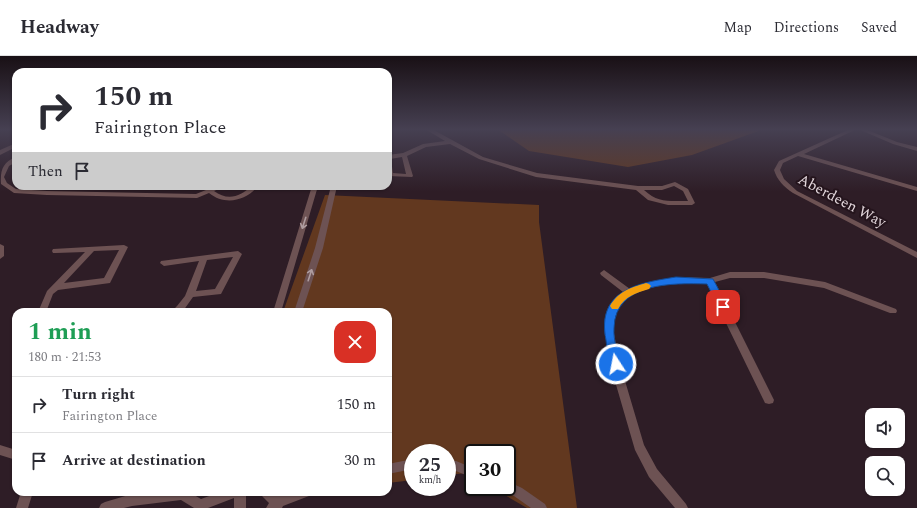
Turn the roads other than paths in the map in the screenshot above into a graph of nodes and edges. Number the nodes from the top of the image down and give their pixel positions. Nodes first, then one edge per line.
1 (414, 150) edge
2 (466, 150) edge
3 (806, 150) edge
4 (797, 154) junction
5 (404, 155) junction
6 (392, 156) edge
7 (2, 161) dead end
8 (12, 161) edge
9 (12, 162) edge
10 (392, 175) edge
11 (638, 188) junction
12 (12, 190) edge
13 (13, 190) edge
14 (252, 190) edge
15 (314, 190) edge
16 (333, 190) edge
17 (917, 190) edge
18 (210, 191) joint
19 (0, 246) edge
20 (92, 249) junction
21 (56, 251) dead end
22 (917, 255) edge
23 (0, 256) edge
24 (203, 260) junction
25 (164, 263) dead end
26 (604, 272) dead end
27 (710, 281) junction
28 (55, 287) junction
29 (629, 292) junction
30 (191, 294) junction
31 (44, 308) edge
32 (182, 308) edge
33 (278, 308) edge
34 (299, 308) edge
35 (893, 311) dead end
36 (769, 400) dead end
37 (0, 450) edge
38 (12, 454) edge
39 (404, 466) edge
40 (392, 468) edge
41 (516, 491) edge
42 (26, 496) edge
43 (165, 496) edge
44 (185, 496) edge
45 (226, 496) edge
46 (240, 496) edge
47 (294, 496) edge
48 (276, 503) edge
49 (200, 506) edge
50 (22, 508) edge
51 (105, 508) edge
52 (240, 508) edge
53 (541, 508) edge
54 (682, 508) edge

1 - 5 street
2 - 11 street
3 - 4 street, Aberdeen Way
4 - 17 street
4 - 22 street, Aberdeen Way
5 - 6 street
5 - 10 street
7 - 8 street
9 - 12 street
11 - 11 street
13 - 18 street
14 - 18 street
15 -> 33 street
34 -> 16 street
19 - 23 street
20 - 21 street
20 - 28 street
20 - 28 street
24 - 25 street
24 - 30 street
24 - 30 street
26 - 29 street
27 - 29 street
27 - 35 street
27 - 36 street
28 - 31 street
29 - 54 street
30 - 32 street
37 - 38 street
39 - 40 street
41 - 53 street
42 - 50 street
43 - 51 street
44 - 49 street
45 - 49 street
46 - 52 street
47 - 48 street

